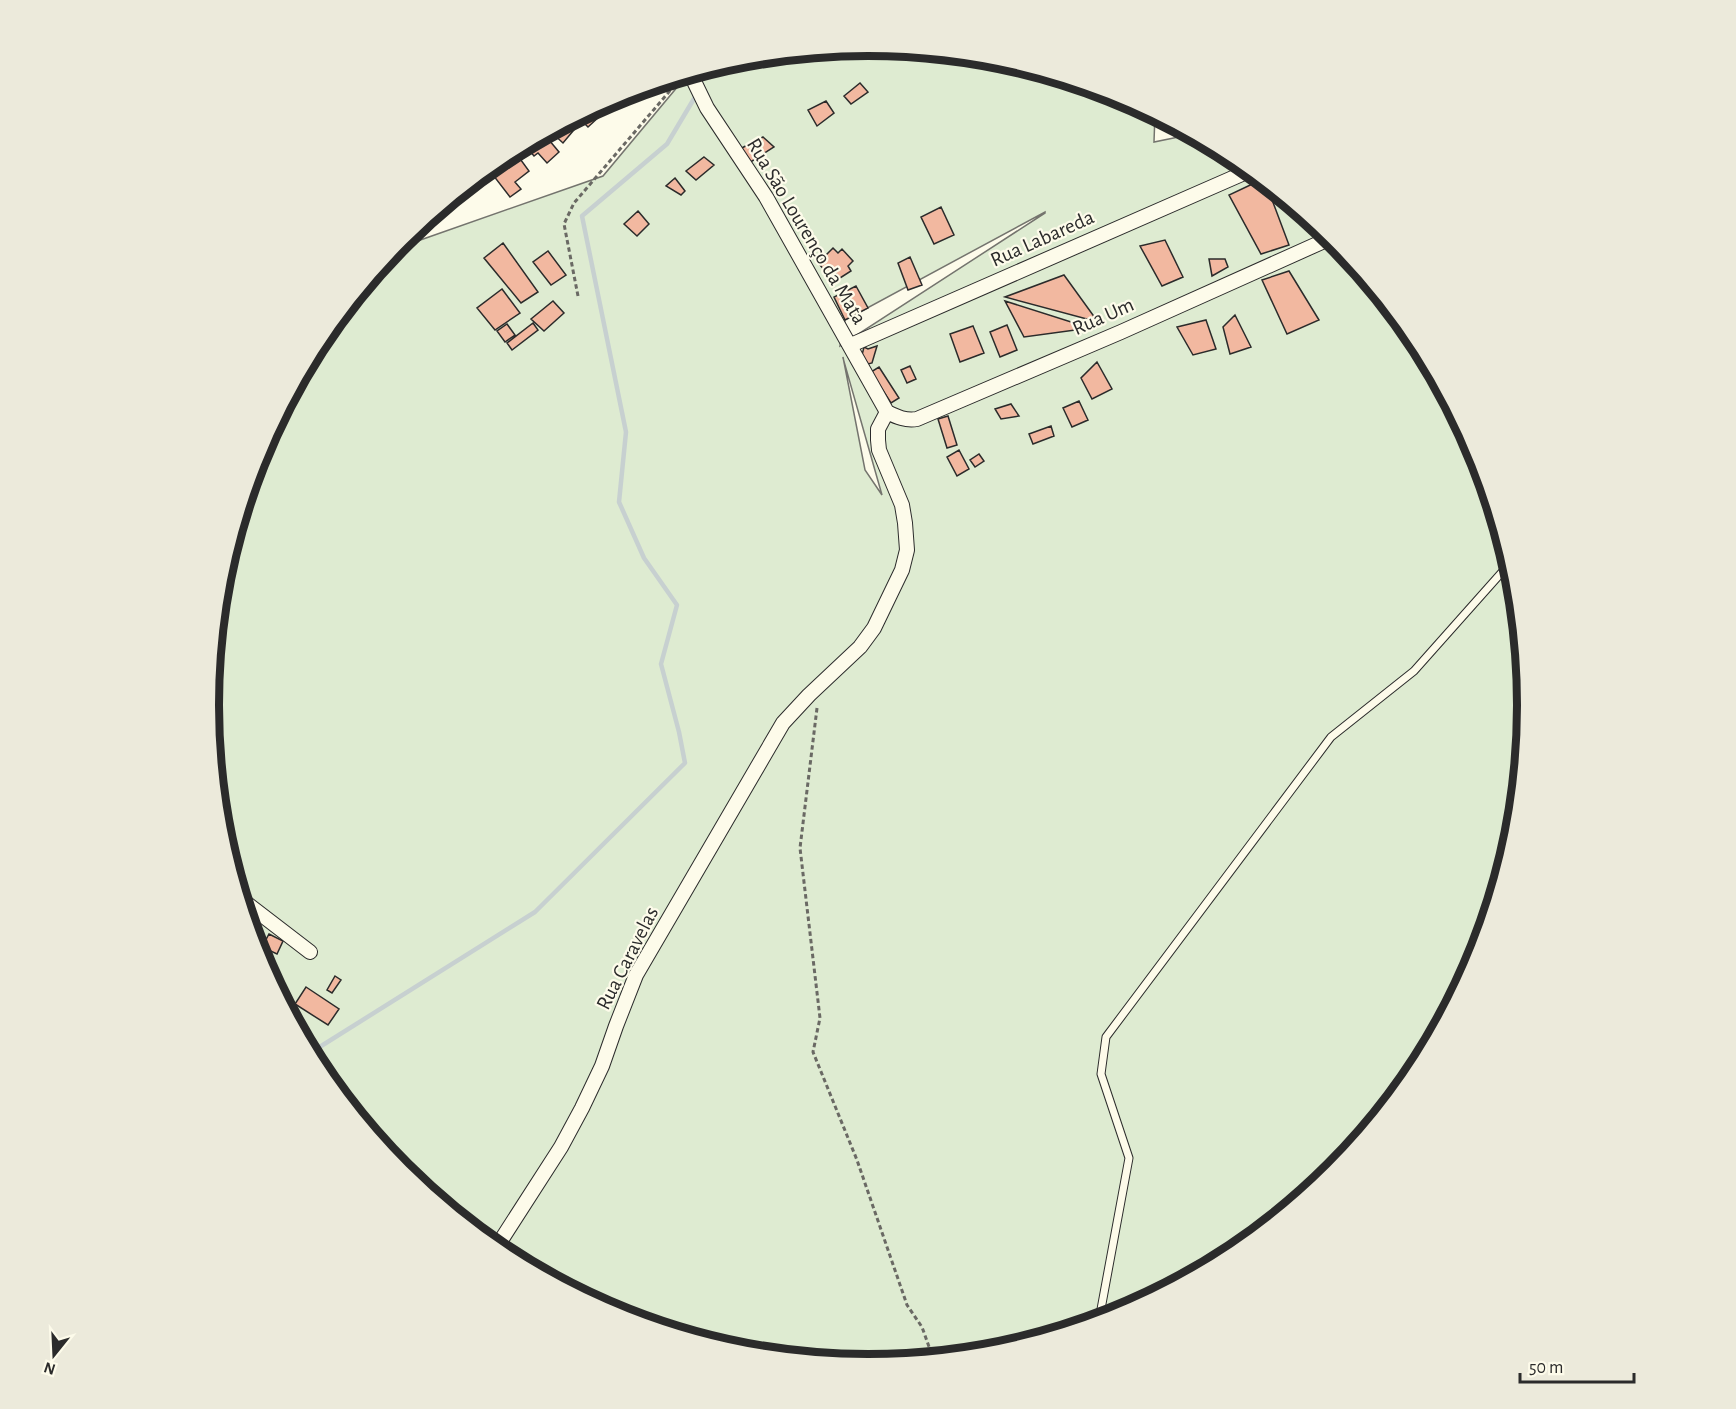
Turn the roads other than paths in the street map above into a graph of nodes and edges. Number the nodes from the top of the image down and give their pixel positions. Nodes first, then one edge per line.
1 (693, 80) edge
2 (1241, 174) edge
3 (1322, 242) edge
4 (851, 345) junction
5 (887, 412) junction
6 (1503, 571) edge
7 (251, 907) edge
8 (310, 952) dead end
9 (501, 1240) edge
10 (1101, 1310) edge

1 - 4 street, Rua São Lourenço da Mata
2 - 4 street, Rua Labareda
3 - 5 street, Rua Um
4 - 5 street, Rua São Lourenço da Mata
5 - 9 street, Rua Caravelas
6 - 10 lane
7 - 8 street

